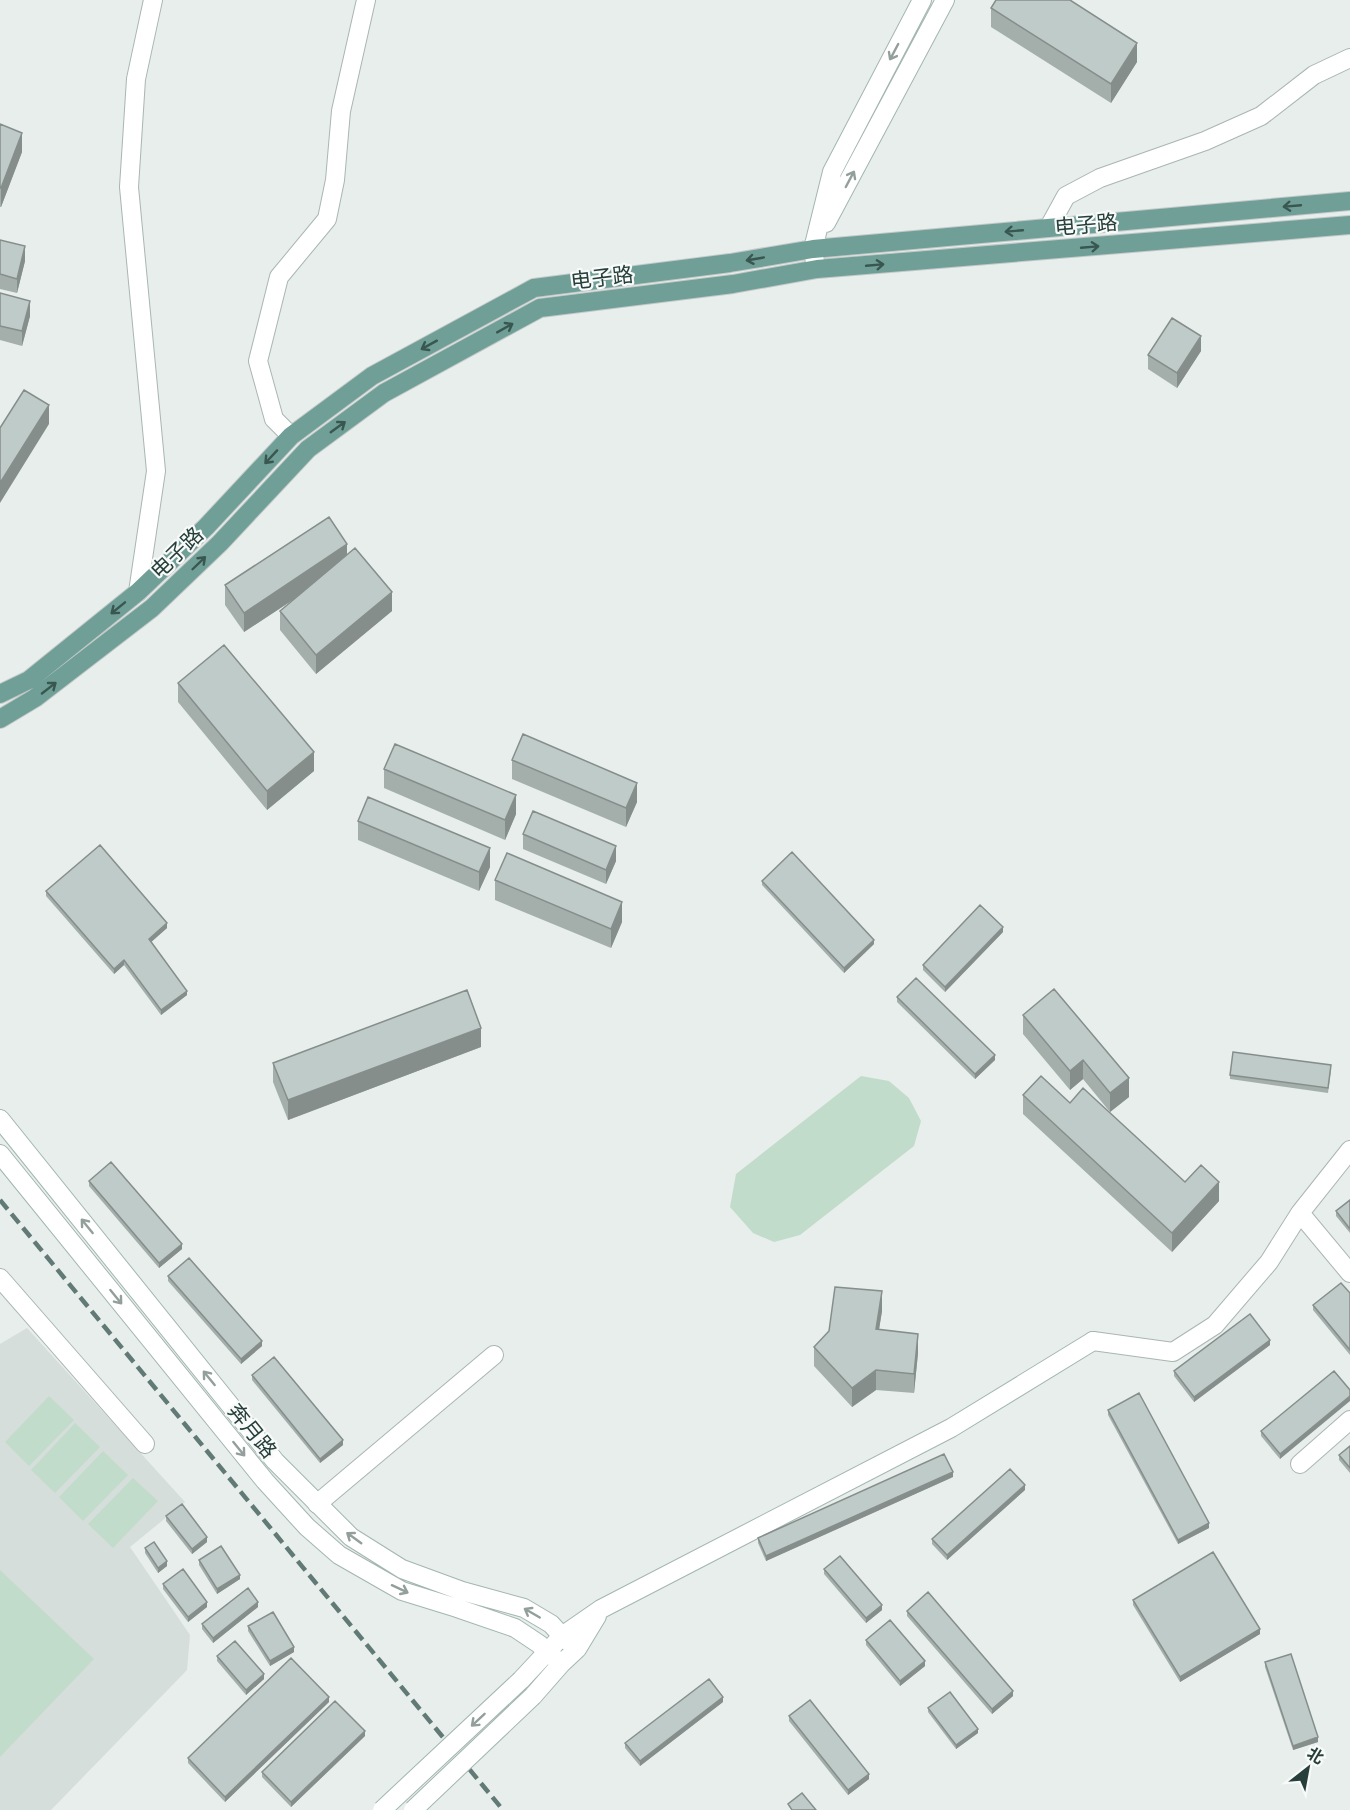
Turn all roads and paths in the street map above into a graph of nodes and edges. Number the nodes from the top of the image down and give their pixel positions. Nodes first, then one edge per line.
1 (153, 0) edge
2 (366, 0) edge
3 (922, 0) edge
4 (945, 0) edge
5 (1350, 58) edge
6 (1350, 201) edge
7 (1350, 225) edge
8 (1049, 228) junction
9 (813, 249) junction
10 (817, 270) junction
11 (291, 436) junction
12 (138, 592) junction
13 (0, 694) edge
14 (0, 719) edge
15 (0, 1119) edge
16 (1350, 1150) edge
17 (0, 1154) edge
18 (1300, 1213) junction
19 (1350, 1273) edge
20 (0, 1278) edge
21 (494, 1354) dead end
22 (1350, 1420) edge
23 (145, 1444) dead end
24 (1300, 1464) dead end
25 (317, 1504) junction
26 (601, 1609) junction
27 (562, 1636) junction
28 (577, 1649) junction
29 (547, 1652) junction
30 (561, 1664) junction
31 (382, 1810) edge
32 (413, 1810) edge

1 - 12 street
2 - 11 street
3 -> 9 street
9 -> 4 street
5 - 8 street
6 -> 8 main road, 电子路
10 -> 7 main road, 电子路
8 -> 9 main road, 电子路
9 - 10 street
9 -> 11 main road, 电子路
14 -> 10 main road, 电子路
11 -> 12 main road, 电子路
12 -> 13 main road, 电子路
25 -> 15 street, 奔月路
16 - 18 street
17 -> 29 street
18 - 19 street
18 - 26 street
20 - 23 street
21 - 25 street
22 - 24 street
27 -> 25 street, 奔月路
26 - 27 street
26 - 28 street
27 - 28 street, 奔月路
27 - 29 street
28 - 30 street
29 - 30 street
29 -> 31 street, bridge
30 - 32 street, bridge

